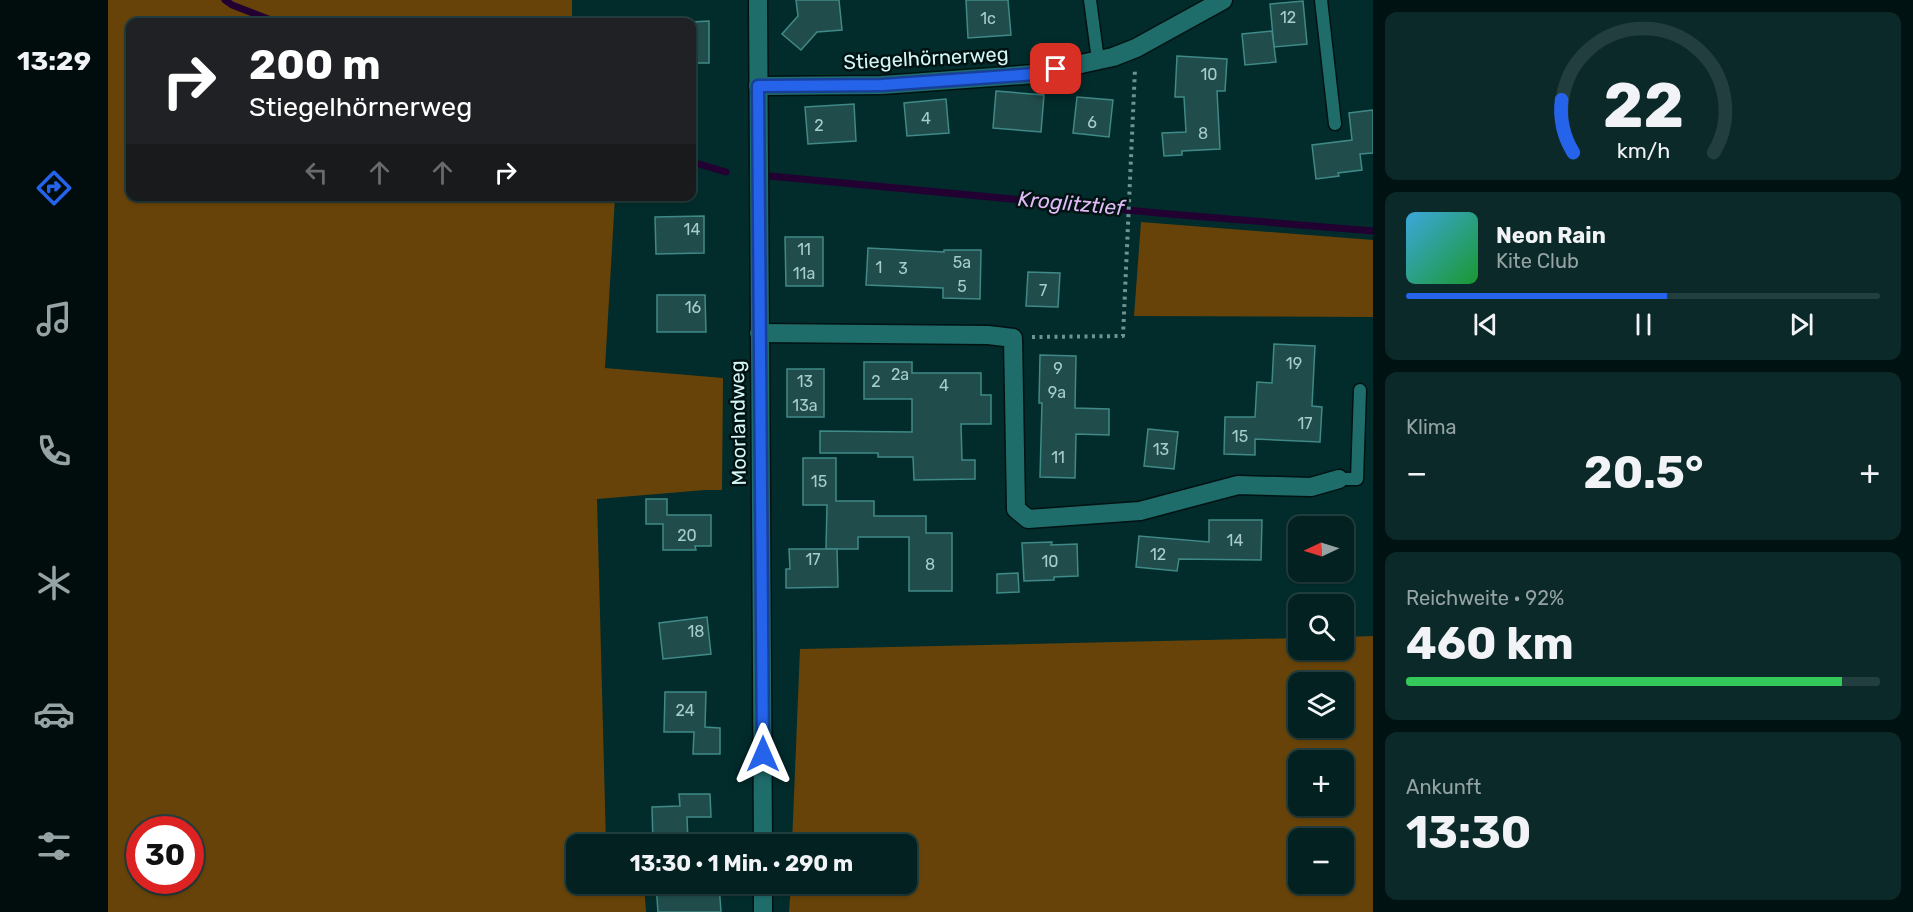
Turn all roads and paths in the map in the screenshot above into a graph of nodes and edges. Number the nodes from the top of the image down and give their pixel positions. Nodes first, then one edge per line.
1 (758, 0) edge
2 (1090, 0) edge
3 (1223, 0) edge
4 (1321, 0) edge
5 (1136, 48) junction
6 (1098, 60) junction
7 (758, 86) junction
8 (1335, 124) dead end
9 (759, 333) junction
10 (1013, 338) junction
11 (1360, 390) dead end
12 (1339, 479) joint
13 (763, 834) edge
14 (763, 894) edge
15 (763, 912) edge

1 - 7 street, Moorlandweg
2 - 6 lane
3 - 5 street, Stiegelhörnerweg
4 - 8 lane
5 - 6 street, Stiegelhörnerweg
5 - 10 path
6 - 7 street, Stiegelhörnerweg
7 - 9 street, Moorlandweg
9 - 10 street
9 - 13 street, Moorlandweg
10 - 12 street
11 - 12 lane
14 - 15 street

